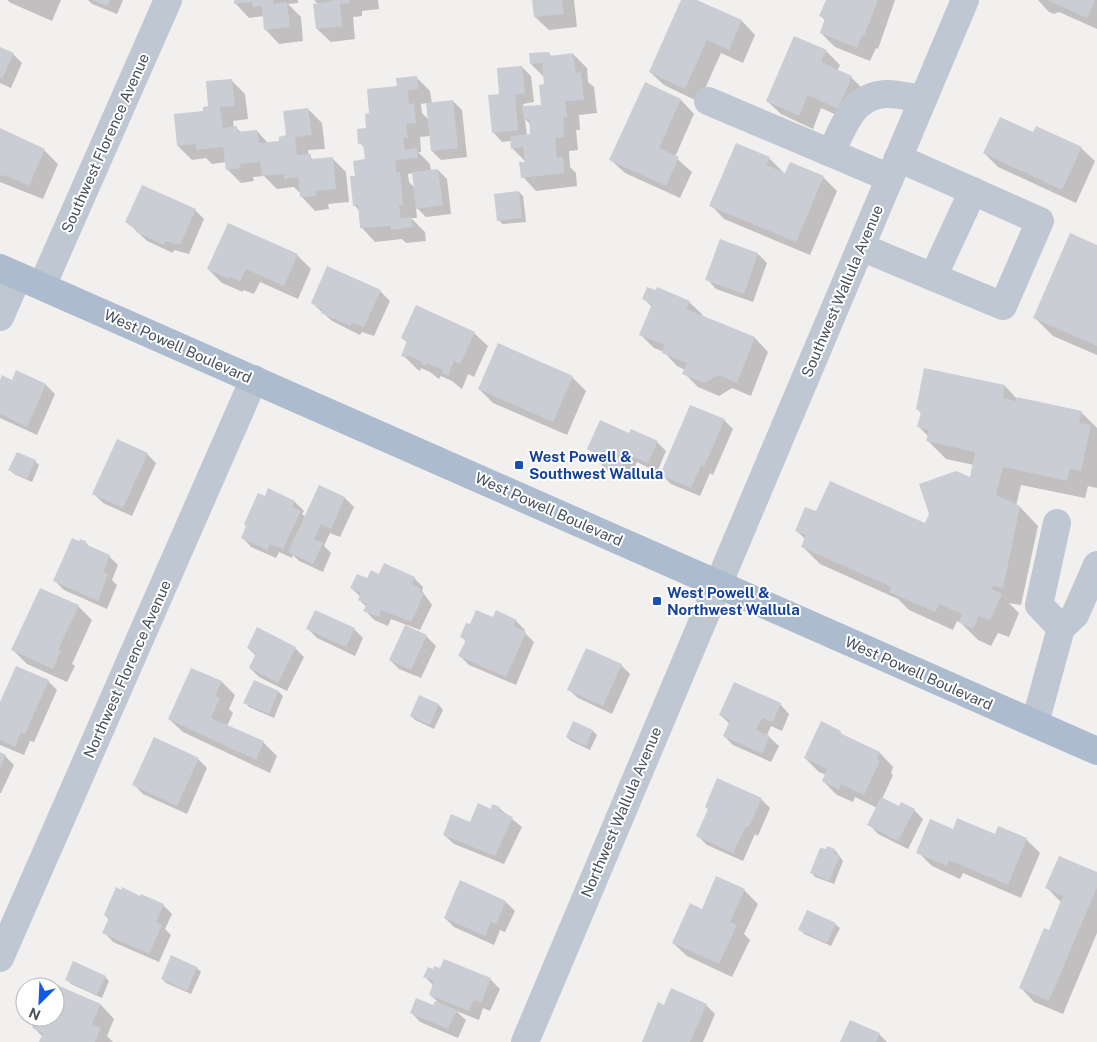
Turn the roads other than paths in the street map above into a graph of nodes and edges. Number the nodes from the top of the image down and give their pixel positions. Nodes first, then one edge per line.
1 (168, 0) edge
2 (965, 0) edge
3 (923, 100) junction
4 (708, 101) dead end
5 (831, 153) junction
6 (894, 168) junction
7 (973, 191) junction
8 (860, 247) junction
9 (20, 277) edge
10 (933, 277) junction
11 (0, 317) edge
12 (254, 379) junction
13 (1057, 523) dead end
14 (1097, 565) edge
15 (718, 583) junction
16 (1060, 628) junction
17 (1035, 723) junction
18 (1097, 751) edge
19 (0, 958) edge
20 (525, 1042) edge

1 - 9 street, Southwest Florence Avenue
2 - 3 street, Southwest Wallula Avenue
3 - 5 street
3 - 6 street, Southwest Wallula Avenue
4 - 5 street
5 - 6 street
6 - 7 street
6 - 8 street, Southwest Wallula Avenue
7 - 10 street
7 - 10 street
8 - 10 street
8 - 15 street, Southwest Wallula Avenue
9 - 11 street, Southwest Florence Avenue
9 - 12 main road, West Powell Boulevard
12 - 15 main road, West Powell Boulevard
12 - 19 street, Northwest Florence Avenue
13 - 16 street
14 - 16 street
15 - 17 main road, West Powell Boulevard
15 - 20 street, Northwest Wallula Avenue
16 - 17 street
17 - 18 main road, West Powell Boulevard

